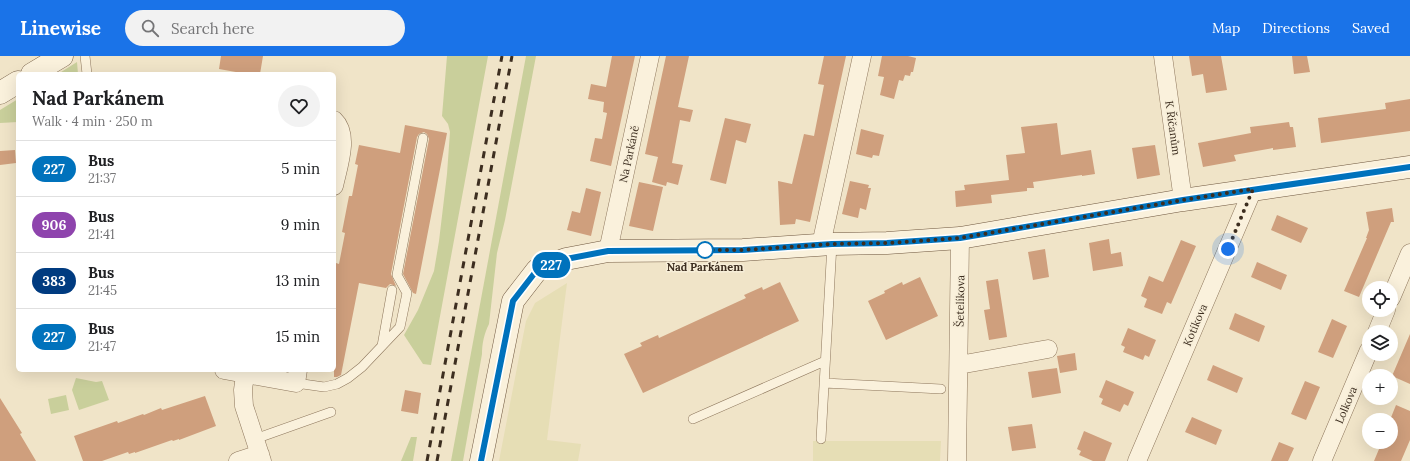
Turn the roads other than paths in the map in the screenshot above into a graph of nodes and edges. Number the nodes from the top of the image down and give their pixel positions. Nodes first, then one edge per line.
1 (62, 56) edge
2 (85, 56) edge
3 (650, 56) edge
4 (862, 56) edge
5 (1163, 56) edge
6 (35, 72) edge
7 (87, 72) edge
8 (16, 83) edge
9 (0, 93) edge
10 (336, 122) edge
11 (423, 138) dead end
12 (1410, 167) edge
13 (336, 175) edge
14 (1253, 189) junction
15 (1183, 200) junction
16 (960, 238) junction
17 (827, 245) junction
18 (608, 251) junction
19 (1410, 253) edge
20 (1398, 281) edge
21 (392, 290) dead end
22 (382, 346) junction
23 (1048, 349) dead end
24 (825, 361) junction
25 (1364, 361) edge
26 (959, 365) junction
27 (235, 372) edge
28 (246, 374) junction
29 (297, 376) edge
30 (824, 383) junction
31 (942, 390) dead end
32 (330, 412) dead end
33 (693, 419) dead end
34 (821, 439) dead end
35 (259, 451) edge
36 (238, 461) edge
37 (481, 461) edge
38 (957, 461) edge
39 (1137, 461) edge
40 (1322, 461) edge

1 - 6 street
2 - 7 lane
3 - 18 street, Na Parkáně
4 - 17 street
5 - 15 street, K Říčanům
8 - 9 street
10 - 13 street
11 - 22 lane
12 - 14 street
14 - 15 street
14 - 39 street, Kotíkova
15 - 16 street
16 - 17 street
16 - 26 street, Šetelíkova
17 - 18 street
17 - 24 lane
18 - 37 street
19 - 20 street
21 - 22 lane
22 - 29 lane
23 - 26 street
24 - 30 lane
24 - 33 lane
25 - 40 street, Lolkova
26 - 38 street, Šetelíkova
27 - 28 street
28 - 29 street
28 - 35 street
30 - 31 lane
30 - 34 lane
32 - 35 lane
35 - 36 street

